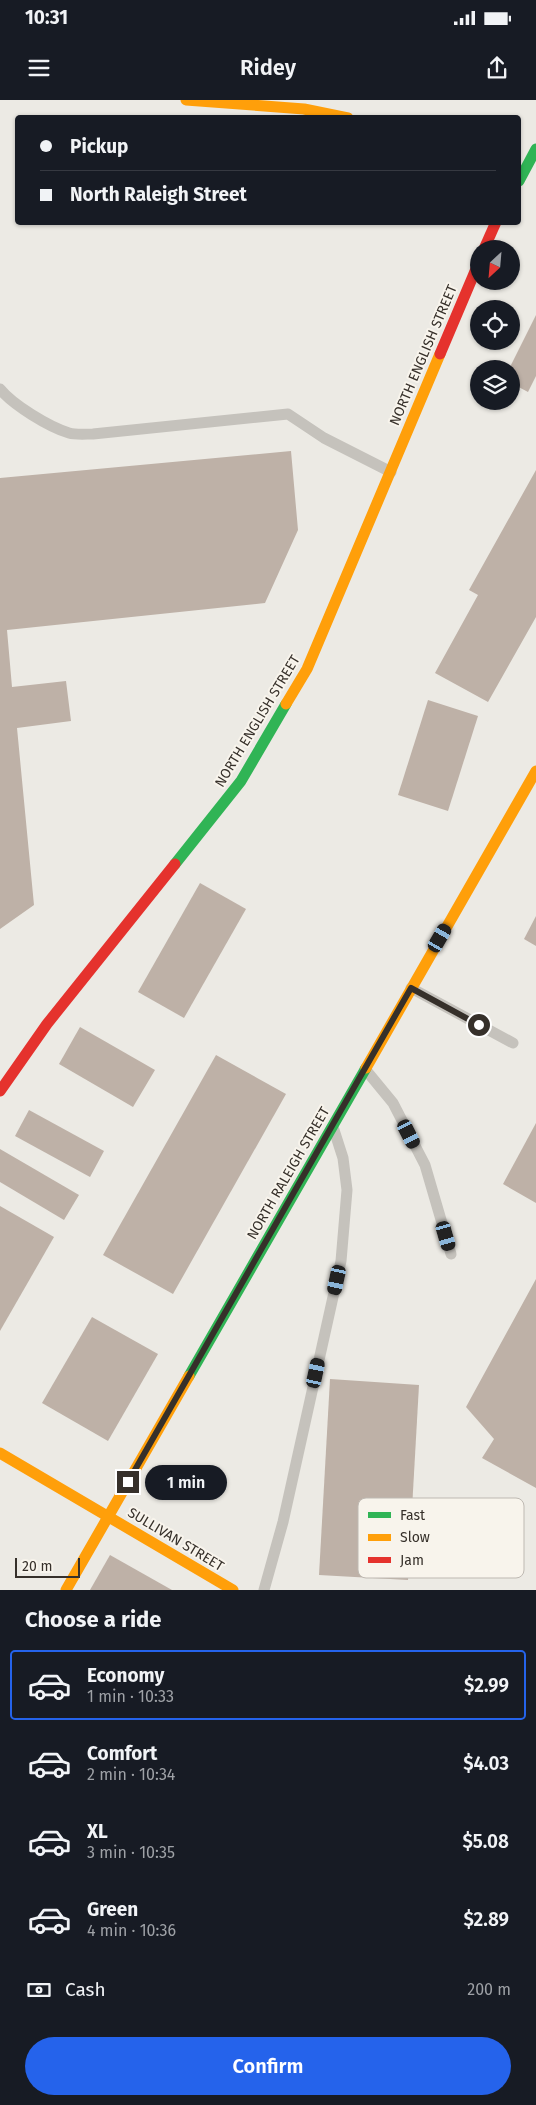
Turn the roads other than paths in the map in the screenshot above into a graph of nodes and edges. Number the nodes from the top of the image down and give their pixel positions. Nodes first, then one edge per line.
1 (186, 100) edge
2 (333, 115) edge
3 (521, 149) edge
4 (536, 151) edge
5 (521, 177) edge
6 (495, 225) edge
7 (488, 240) edge
8 (470, 283) edge
9 (0, 389) edge
10 (390, 472) junction
11 (536, 771) edge
12 (411, 988) junction
13 (513, 1043) dead end
14 (365, 1069) junction
15 (0, 1091) edge
16 (333, 1126) junction
17 (451, 1254) dead end
18 (0, 1453) edge
19 (109, 1516) junction
20 (66, 1590) edge
21 (233, 1590) edge
22 (264, 1590) edge

1 - 2 street
3 - 4 street
4 - 5 street
6 - 7 street
8 - 10 street, NORTH ENGLISH STREET
9 - 10 lane
10 - 15 street, NORTH ENGLISH STREET
11 - 12 street, NORTH RALEIGH STREET
12 - 13 lane
12 - 14 street, NORTH RALEIGH STREET
14 - 16 street, NORTH RALEIGH STREET
14 - 17 lane
16 - 19 street, NORTH RALEIGH STREET
16 - 22 lane
18 - 19 street, SULLIVAN STREET
19 - 20 street, NORTH RALEIGH STREET
19 - 21 street, SULLIVAN STREET

